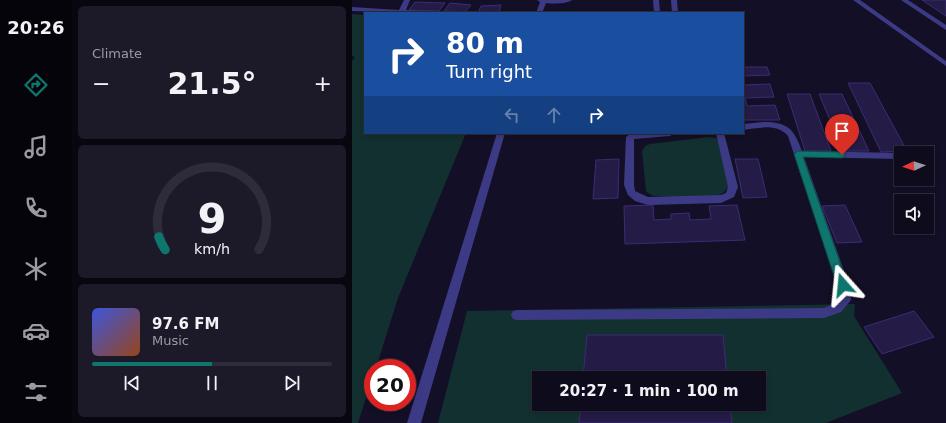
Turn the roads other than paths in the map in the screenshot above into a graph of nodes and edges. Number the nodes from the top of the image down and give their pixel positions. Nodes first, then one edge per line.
1 (407, 0) edge
2 (569, 0) edge
3 (656, 0) edge
4 (674, 0) edge
5 (856, 0) edge
6 (904, 0) edge
7 (542, 1) edge
8 (352, 9) edge
9 (402, 11) junction
10 (414, 12) edge
11 (539, 12) edge
12 (657, 12) edge
13 (675, 12) edge
14 (946, 28) edge
15 (946, 64) edge
16 (744, 127) edge
17 (501, 134) edge
18 (653, 134) edge
19 (720, 134) edge
20 (798, 154) junction
21 (894, 156) edge
22 (517, 315) dead end
23 (414, 423) edge

1 - 9 street
2 - 7 street
3 - 12 street
4 - 13 street
5 - 15 street
6 - 14 street
7 - 11 street
8 - 9 street
9 - 10 street
16 - 20 street
17 - 23 street
18 - 19 street
20 - 21 street
20 - 22 street

